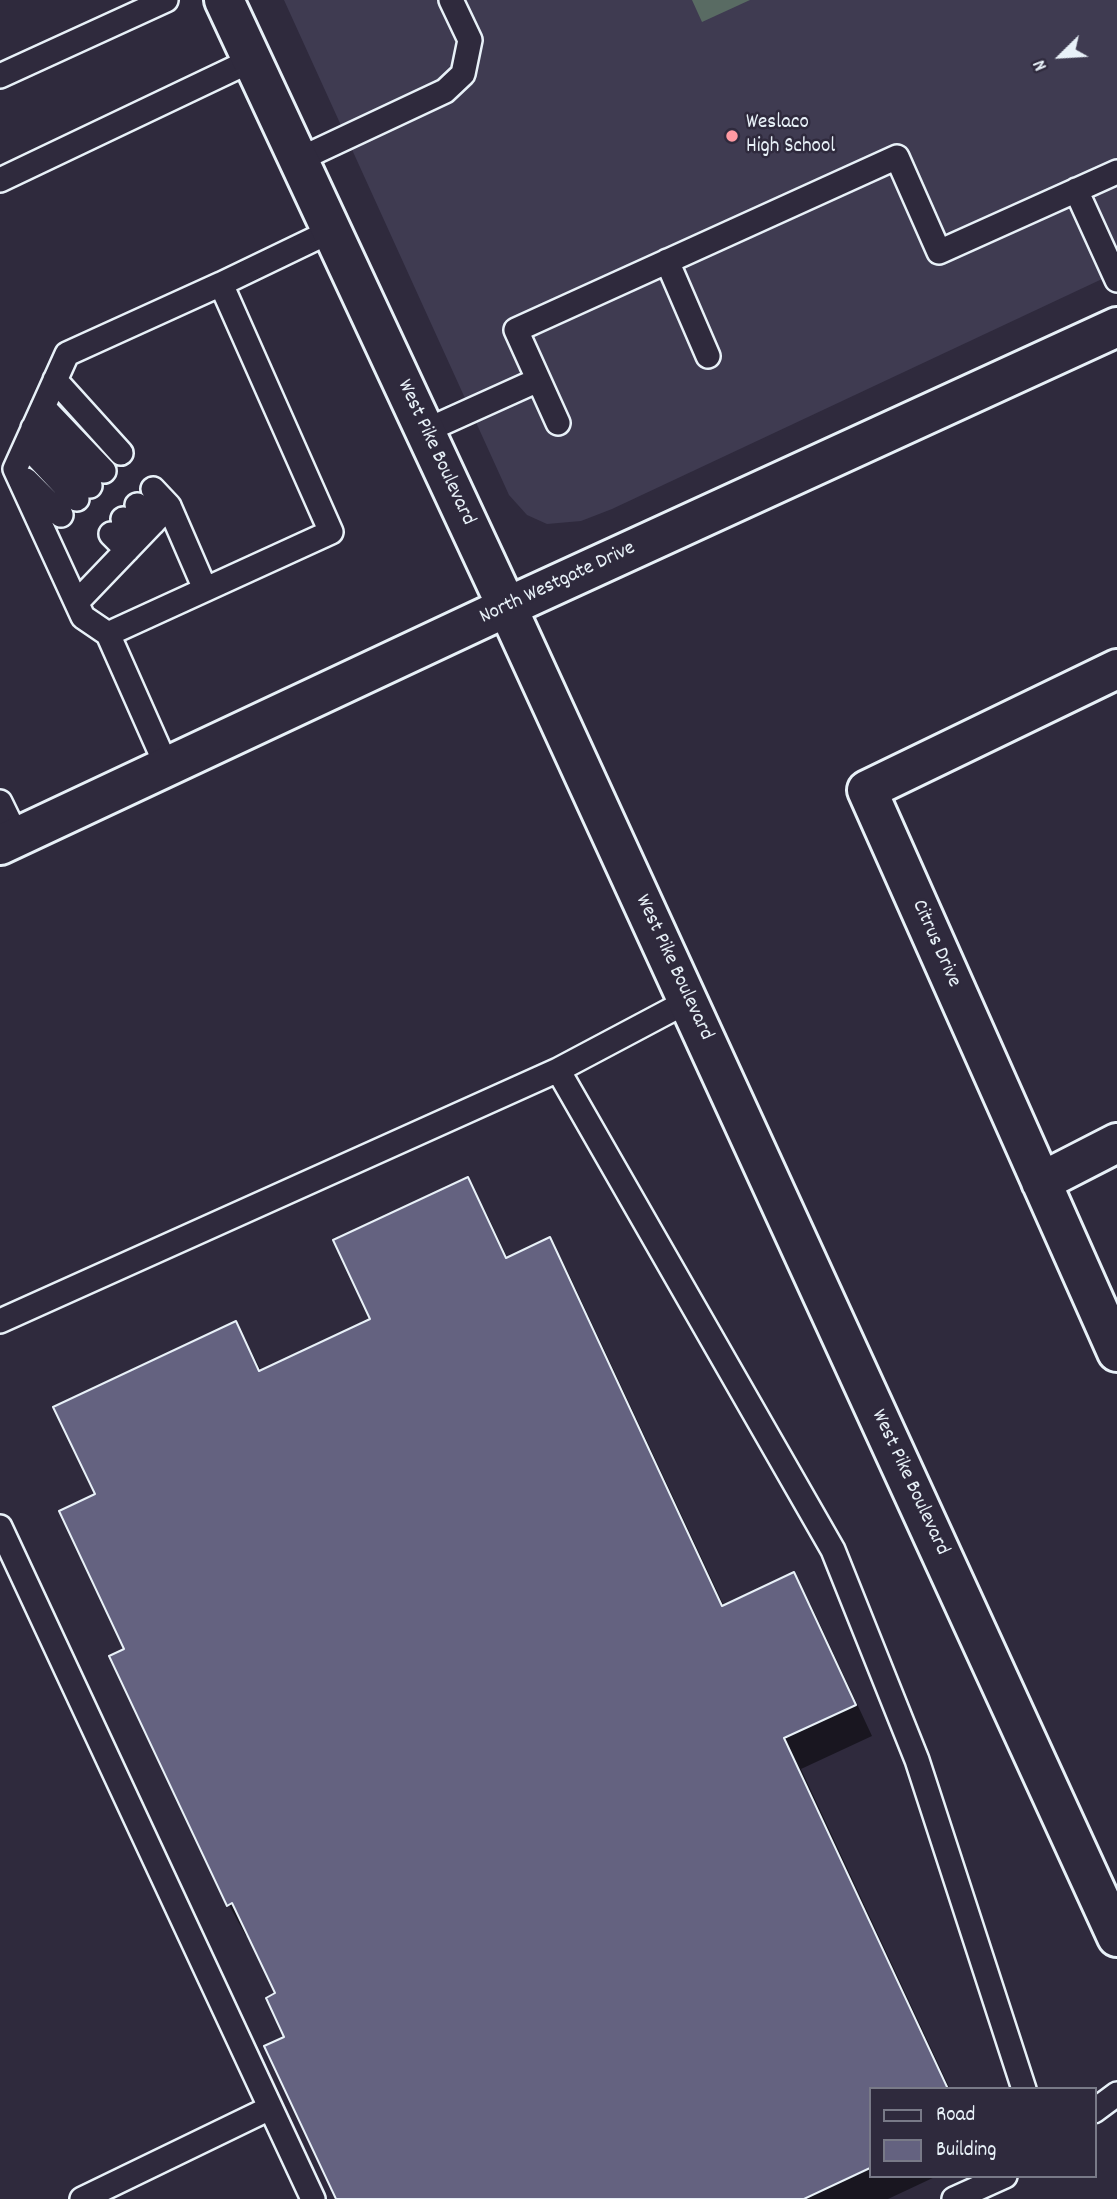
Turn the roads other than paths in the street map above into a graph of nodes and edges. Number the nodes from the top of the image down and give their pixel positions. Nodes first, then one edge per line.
1 (166, 0) edge
2 (224, 0) edge
3 (451, 0) edge
4 (252, 60) junction
5 (0, 76) edge
6 (298, 160) junction
7 (1117, 172) edge
8 (0, 180) edge
9 (1076, 190) junction
10 (331, 231) junction
11 (667, 261) junction
12 (1117, 280) edge
13 (220, 284) junction
14 (1117, 327) edge
15 (708, 356) dead end
16 (55, 380) junction
17 (538, 380) junction
18 (43, 407) junction
19 (558, 424) dead end
20 (425, 431) junction
21 (29, 437) junction
22 (121, 453) dead end
23 (15, 469) junction
24 (83, 493) junction
25 (205, 589) junction
26 (77, 601) junction
27 (507, 607) junction
28 (108, 634) junction
29 (1117, 669) edge
30 (167, 767) junction
31 (0, 802) edge
32 (8, 841) edge
33 (688, 1001) junction
34 (558, 1070) junction
35 (1117, 1143) edge
36 (1041, 1182) junction
37 (0, 1321) edge
38 (1117, 1352) edge
39 (0, 1527) edge
40 (1117, 1937) edge
41 (1023, 2087) edge
42 (1117, 2094) edge
43 (270, 2108) junction
44 (1096, 2110) edge
45 (1001, 2178) edge
46 (82, 2199) edge
47 (313, 2199) edge
48 (954, 2199) edge

1 - 5 lane
2 - 4 street, West Pike Boulevard
3 - 6 lane
4 - 6 street, West Pike Boulevard
4 - 8 lane
6 - 10 street, West Pike Boulevard
7 - 9 lane
9 - 11 lane
9 - 12 lane
10 - 13 lane
10 - 20 street, West Pike Boulevard
11 - 15 lane
11 - 17 lane
13 - 16 lane
13 - 25 lane
14 - 27 street, North Westgate Drive
16 - 18 lane
16 - 22 lane
17 - 19 lane
17 - 20 lane
18 - 21 lane
18 - 24 lane
20 - 27 street, West Pike Boulevard
21 - 23 lane
21 - 24 lane
23 - 24 lane
23 - 26 lane
25 - 26 lane
25 - 28 lane
26 - 28 lane
27 - 30 street, North Westgate Drive
27 - 33 street, West Pike Boulevard
28 - 30 lane
29 - 36 street, Citrus Drive
30 - 32 street, North Westgate Drive
31 - 32 lane
33 - 34 lane
33 - 40 street, West Pike Boulevard
34 - 37 lane
34 - 41 lane
35 - 36 street
36 - 38 street, Citrus Drive
39 - 43 lane
42 - 44 lane
43 - 46 lane
43 - 47 lane
45 - 48 lane

